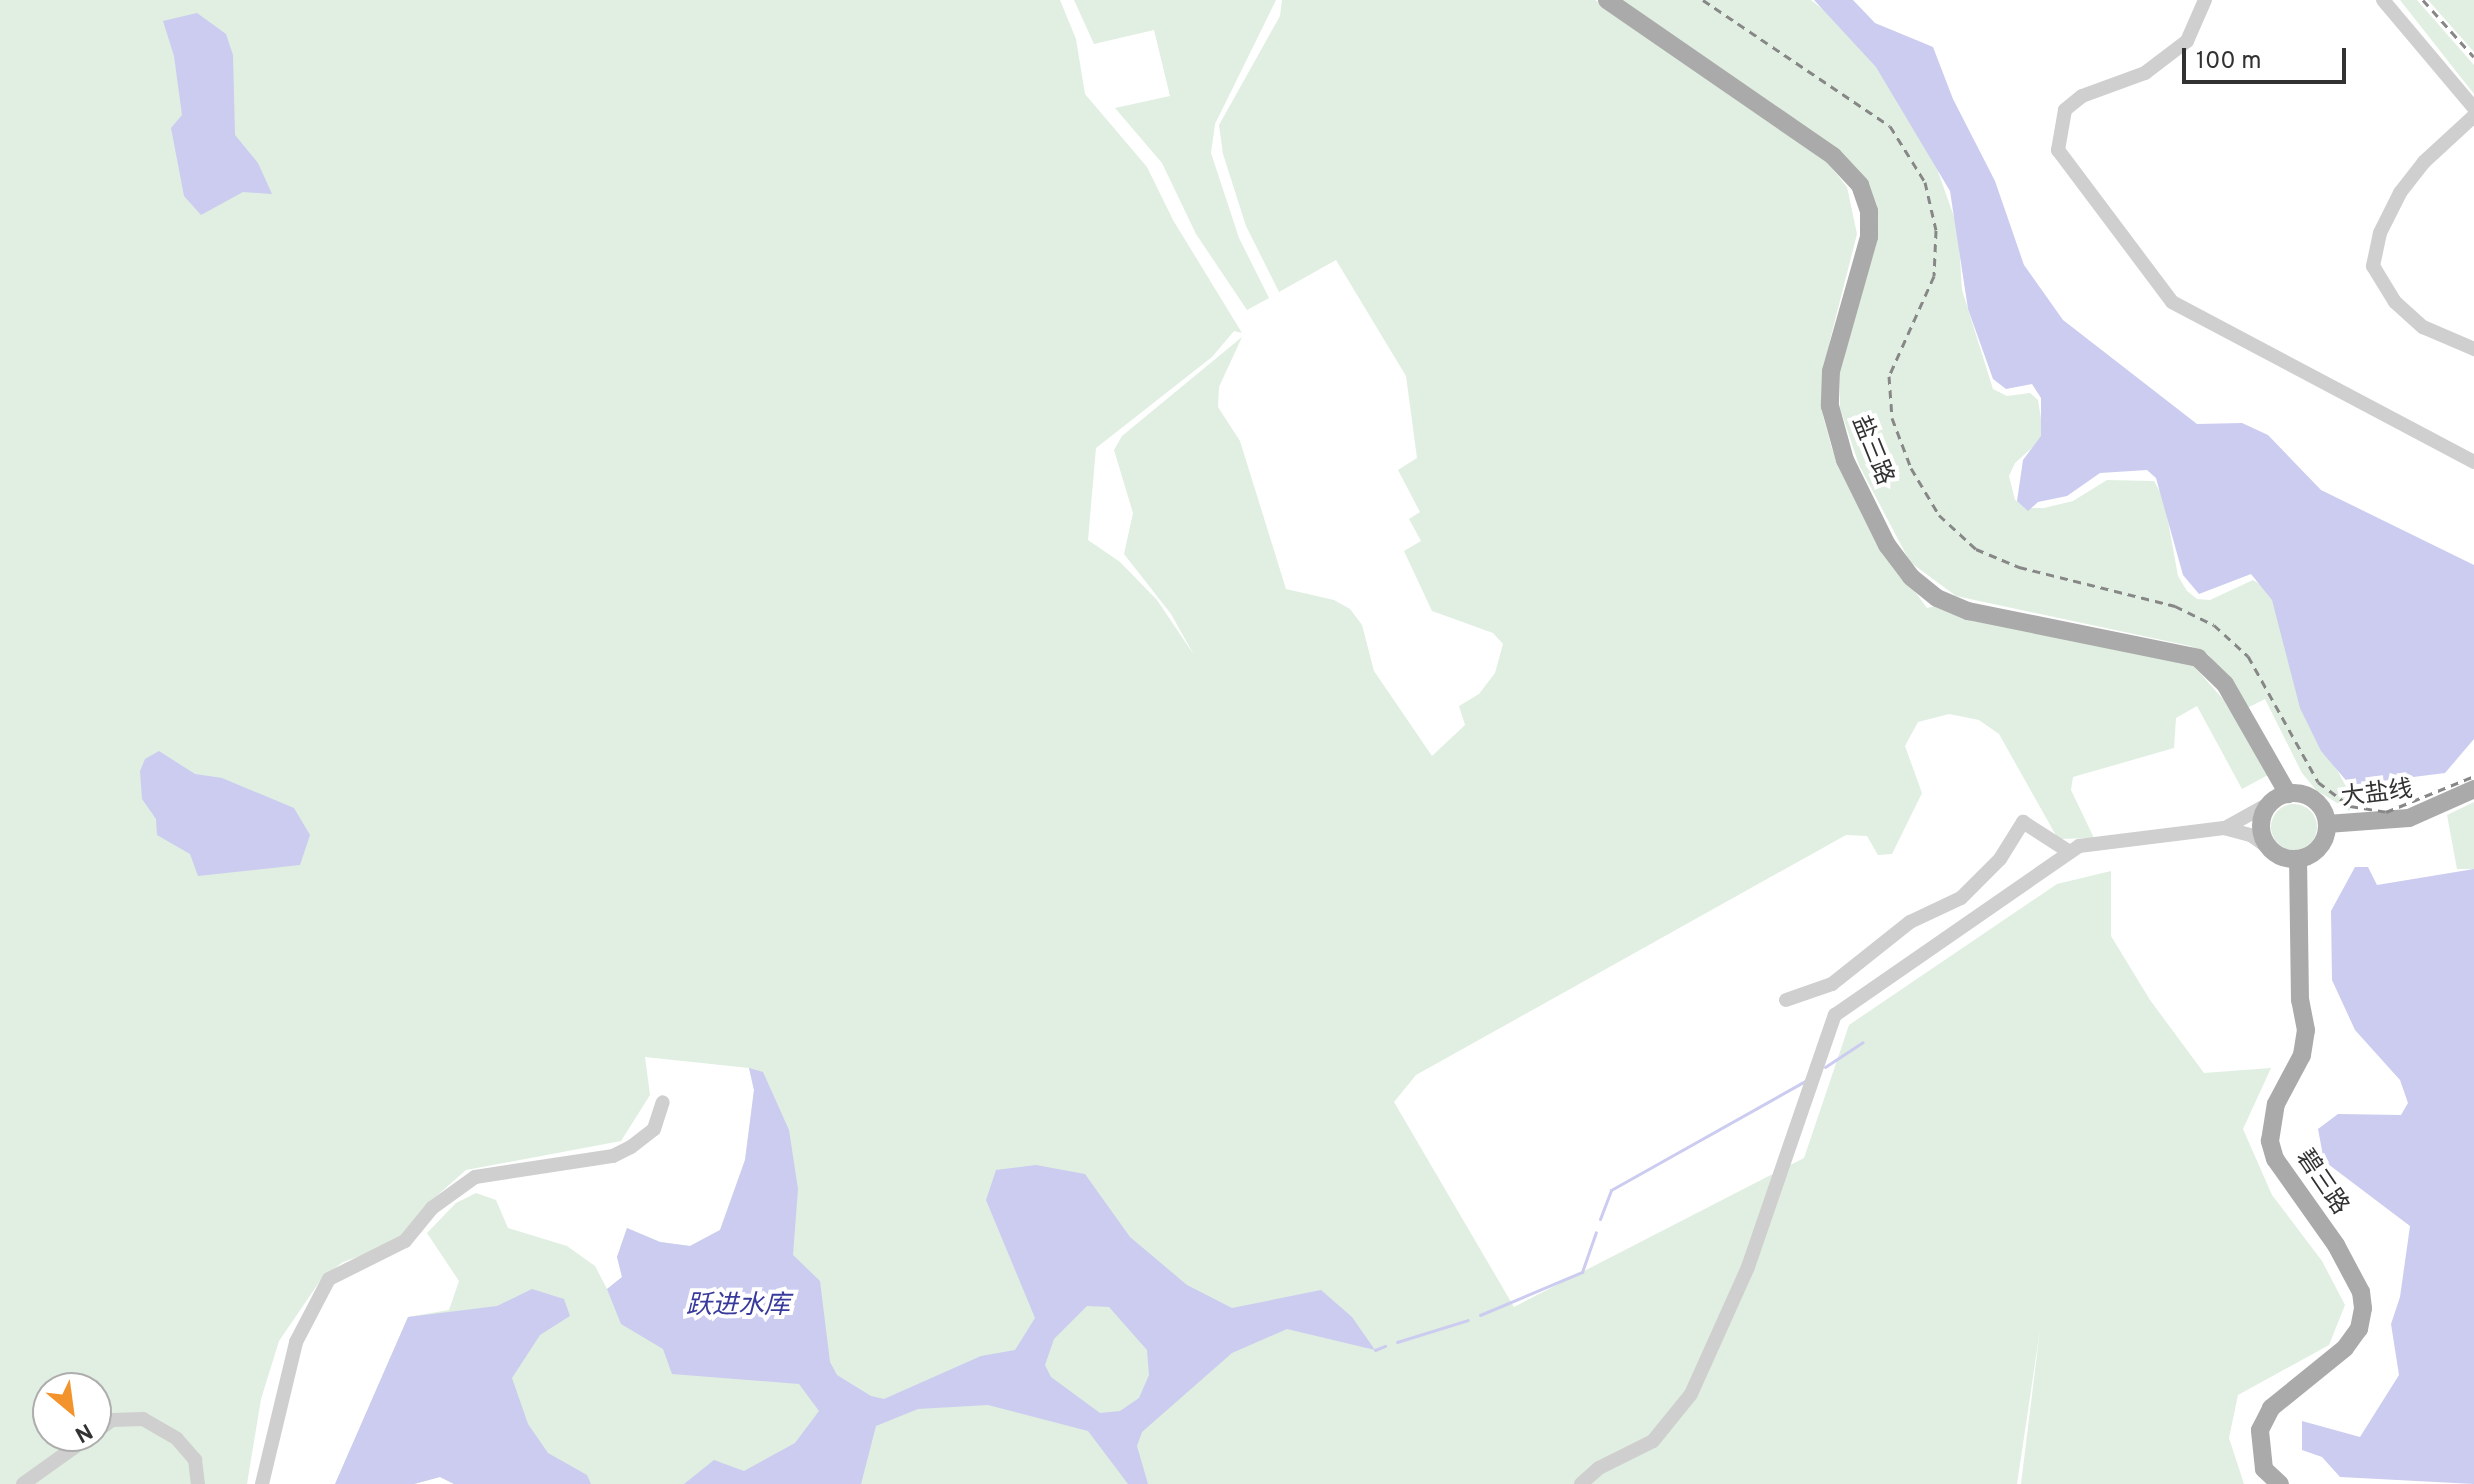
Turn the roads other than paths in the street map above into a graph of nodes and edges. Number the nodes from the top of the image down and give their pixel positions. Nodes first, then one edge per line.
1 (1607, 0) edge
2 (2205, 0) edge
3 (2383, 0) edge
4 (2474, 108) edge
5 (2474, 116) edge
6 (2474, 349) edge
7 (2474, 462) edge
8 (2474, 789) edge
9 (2280, 798) junction
10 (2327, 824) junction
11 (2224, 828) junction
12 (2269, 848) junction
13 (2068, 851) junction
14 (2298, 859) junction
15 (1786, 1000) dead end
16 (663, 1102) dead end
17 (112, 1420) edge
18 (68, 1452) edge
19 (23, 1484) edge
20 (198, 1484) edge
21 (262, 1484) edge
22 (1581, 1484) edge
23 (2280, 1484) edge

1 - 9 main road, 盐三路
2 - 7 street
3 - 4 street
5 - 6 street
8 - 10 main road, 大盐线
9 - 10 main road
9 - 11 street
9 - 12 main road
10 - 14 main road
11 - 12 street
11 - 13 street
12 - 14 main road
13 - 15 street
13 - 22 street
14 - 23 main road, 碧三路
16 - 21 street
17 - 20 street
18 - 19 street

